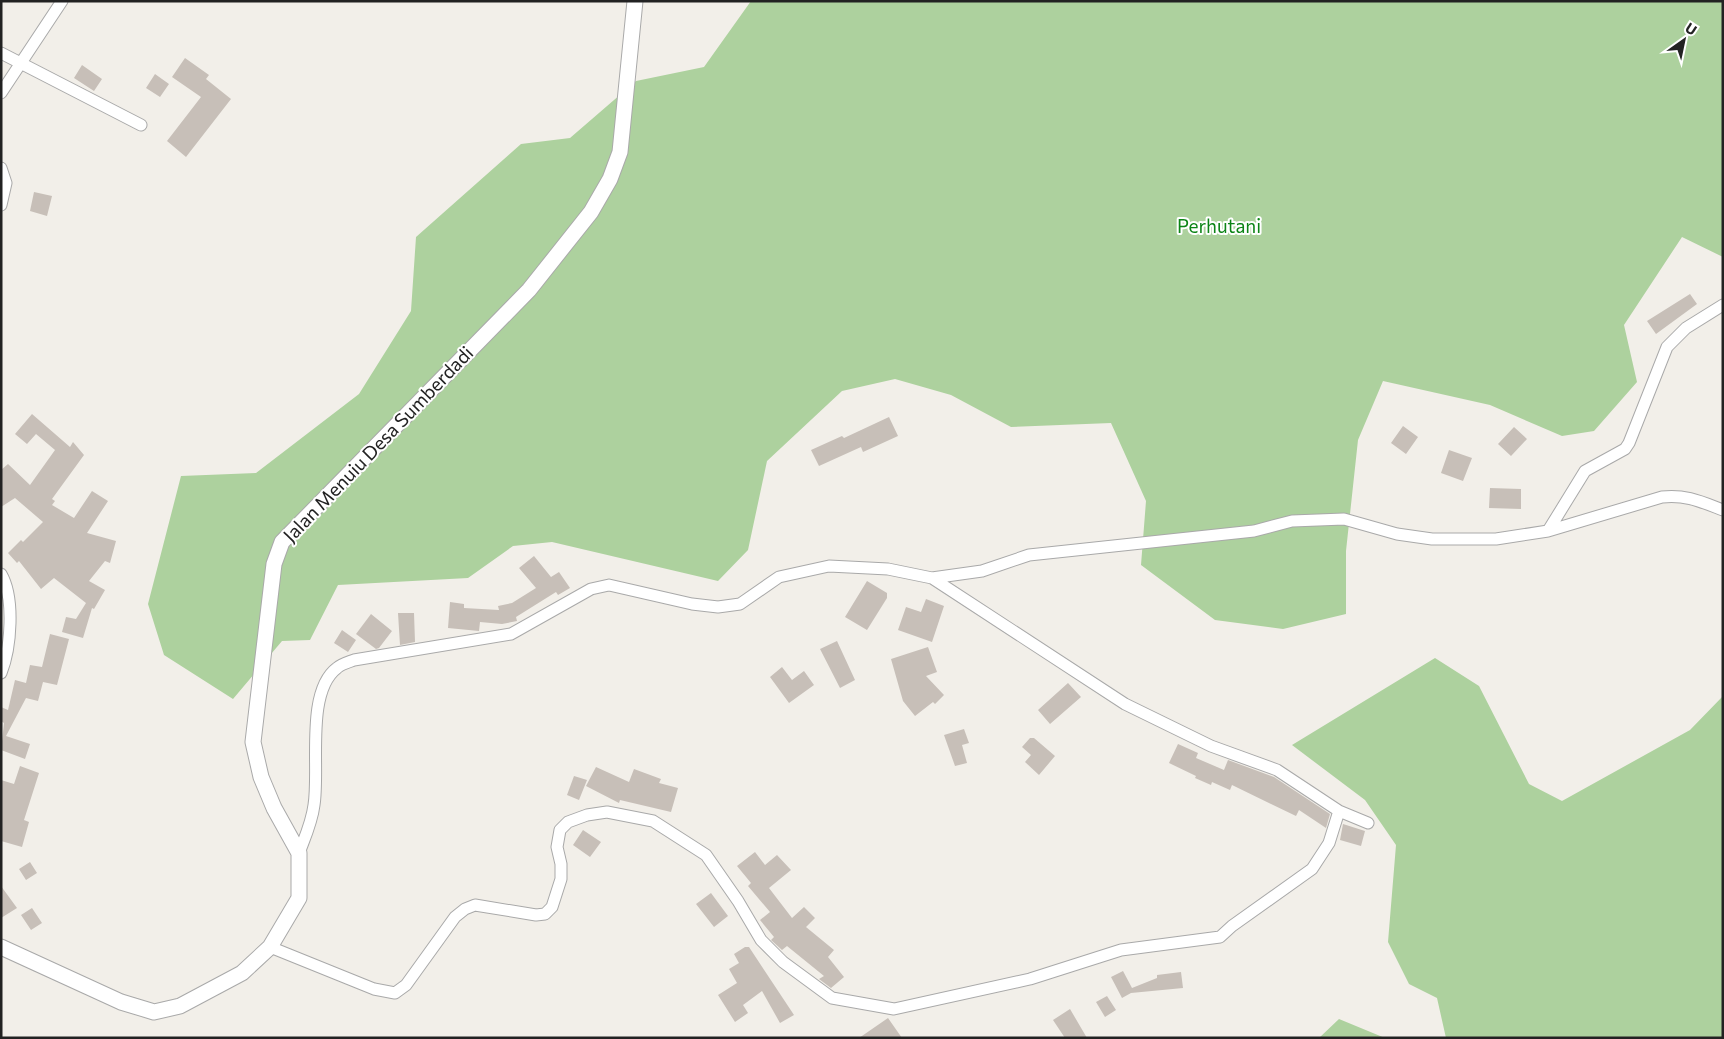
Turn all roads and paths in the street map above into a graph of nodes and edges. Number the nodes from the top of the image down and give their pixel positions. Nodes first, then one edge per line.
1 (62, 1) edge
2 (635, 1) edge
3 (1, 53) edge
4 (20, 64) junction
5 (1, 93) edge
6 (141, 124) dead end
7 (1, 168) edge
8 (1, 205) edge
9 (1723, 305) edge
10 (1723, 510) edge
11 (1548, 531) junction
12 (1, 574) edge
13 (932, 578) junction
14 (1, 673) edge
15 (1339, 811) junction
16 (1368, 823) dead end
17 (299, 853) junction
18 (1, 947) edge
19 (270, 947) junction

1 - 4 street
2 - 17 street, Jalan Menuiu Desa Sumberdadi
3 - 4 street
4 - 5 street
4 - 6 street
7 - 8 street
9 - 11 street
10 - 11 street
11 - 13 street
12 - 14 street
13 - 15 street
13 - 17 street
15 - 16 street
15 - 19 street
17 - 19 street, Jalan Menuiu Desa Sumberdadi
18 - 19 street, Jalan Menuiu Desa Sumberdadi

